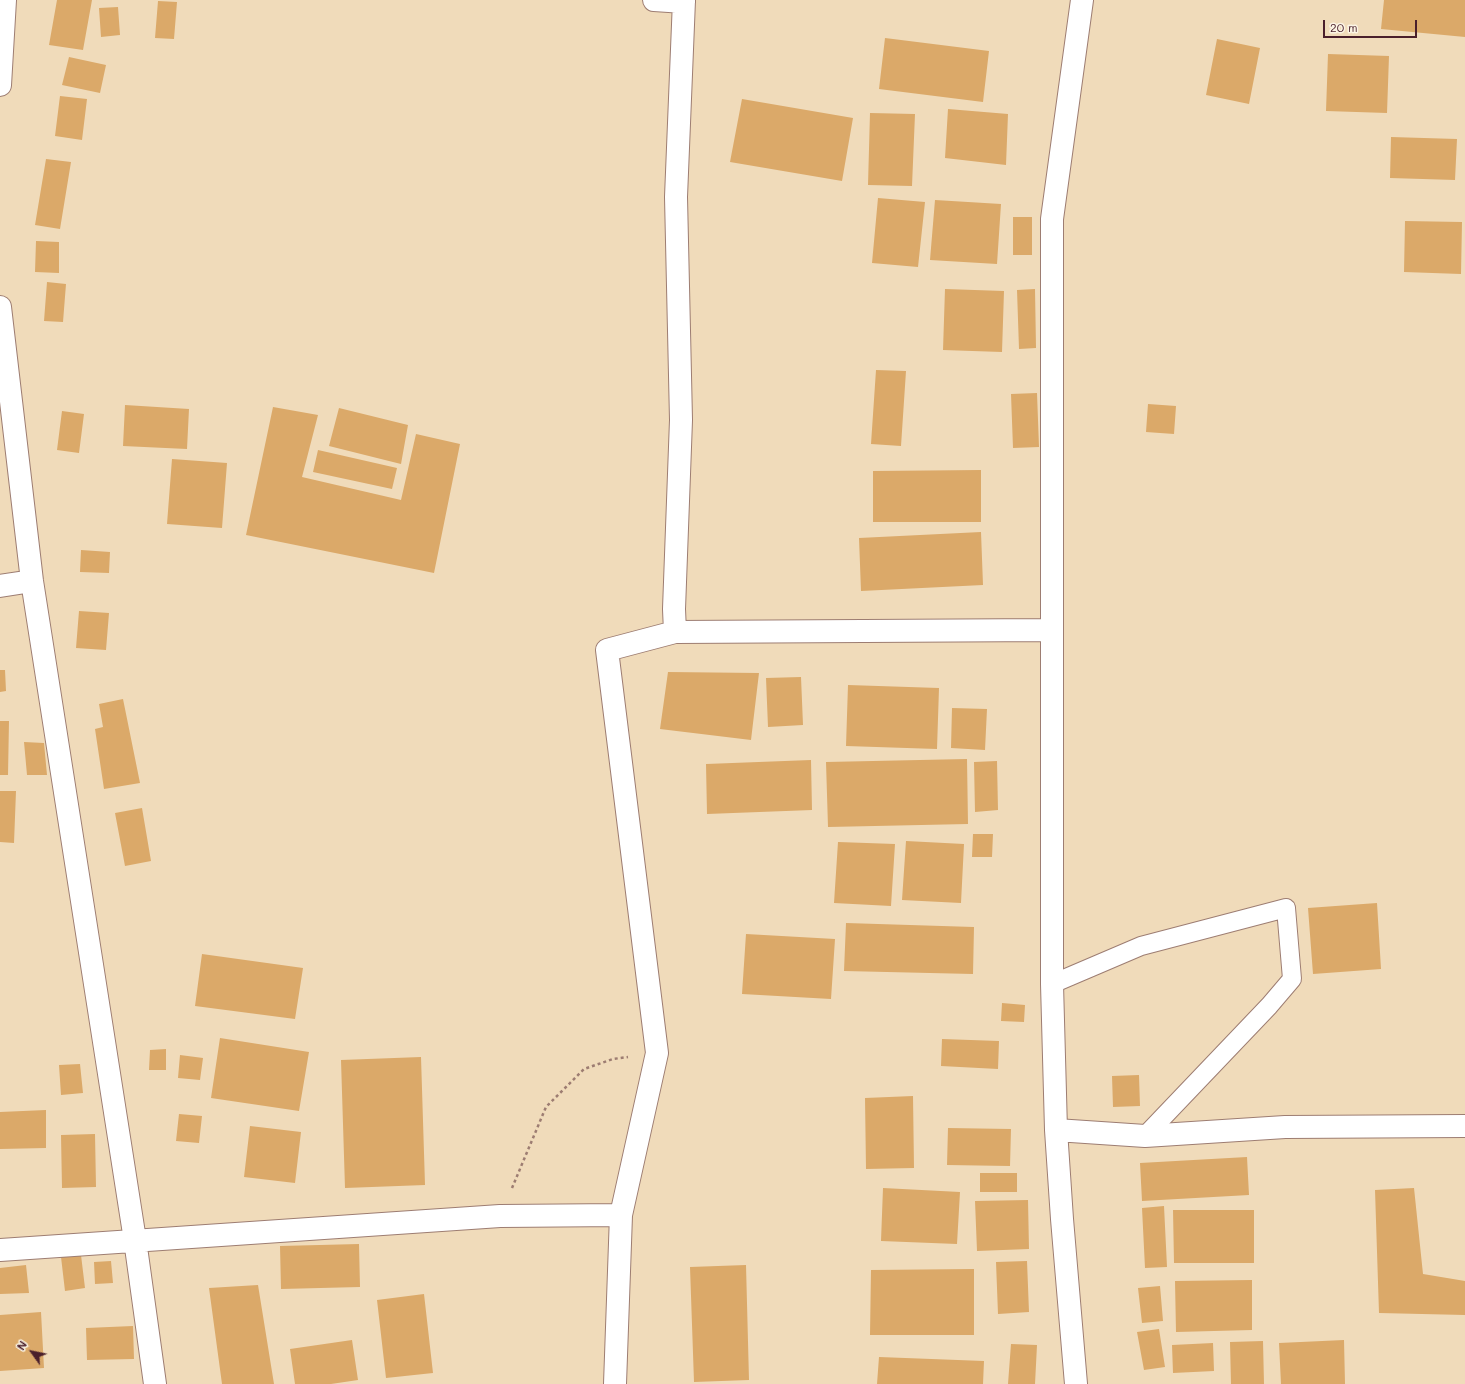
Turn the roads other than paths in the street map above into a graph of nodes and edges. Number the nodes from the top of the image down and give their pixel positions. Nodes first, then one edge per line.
1 (6, 0) edge
2 (654, 0) edge
3 (1082, 0) edge
4 (684, 1) edge
5 (0, 85) edge
6 (0, 307) edge
7 (32, 581) junction
8 (0, 586) edge
9 (1052, 630) junction
10 (675, 632) junction
11 (1052, 984) junction
12 (1465, 1126) edge
13 (1056, 1130) junction
14 (1145, 1136) junction
15 (621, 1215) junction
16 (135, 1240) junction
17 (0, 1250) edge
18 (154, 1384) edge
19 (615, 1384) edge
20 (1076, 1384) edge

1 - 5 street
2 - 4 street
3 - 9 street
4 - 10 street
6 - 7 street
7 - 8 street
7 - 16 street
9 - 10 street
9 - 11 street
10 - 15 street
11 - 13 street
11 - 14 lane
12 - 14 street
13 - 14 street
13 - 20 street
15 - 16 street
15 - 19 street
16 - 17 street
16 - 18 street

